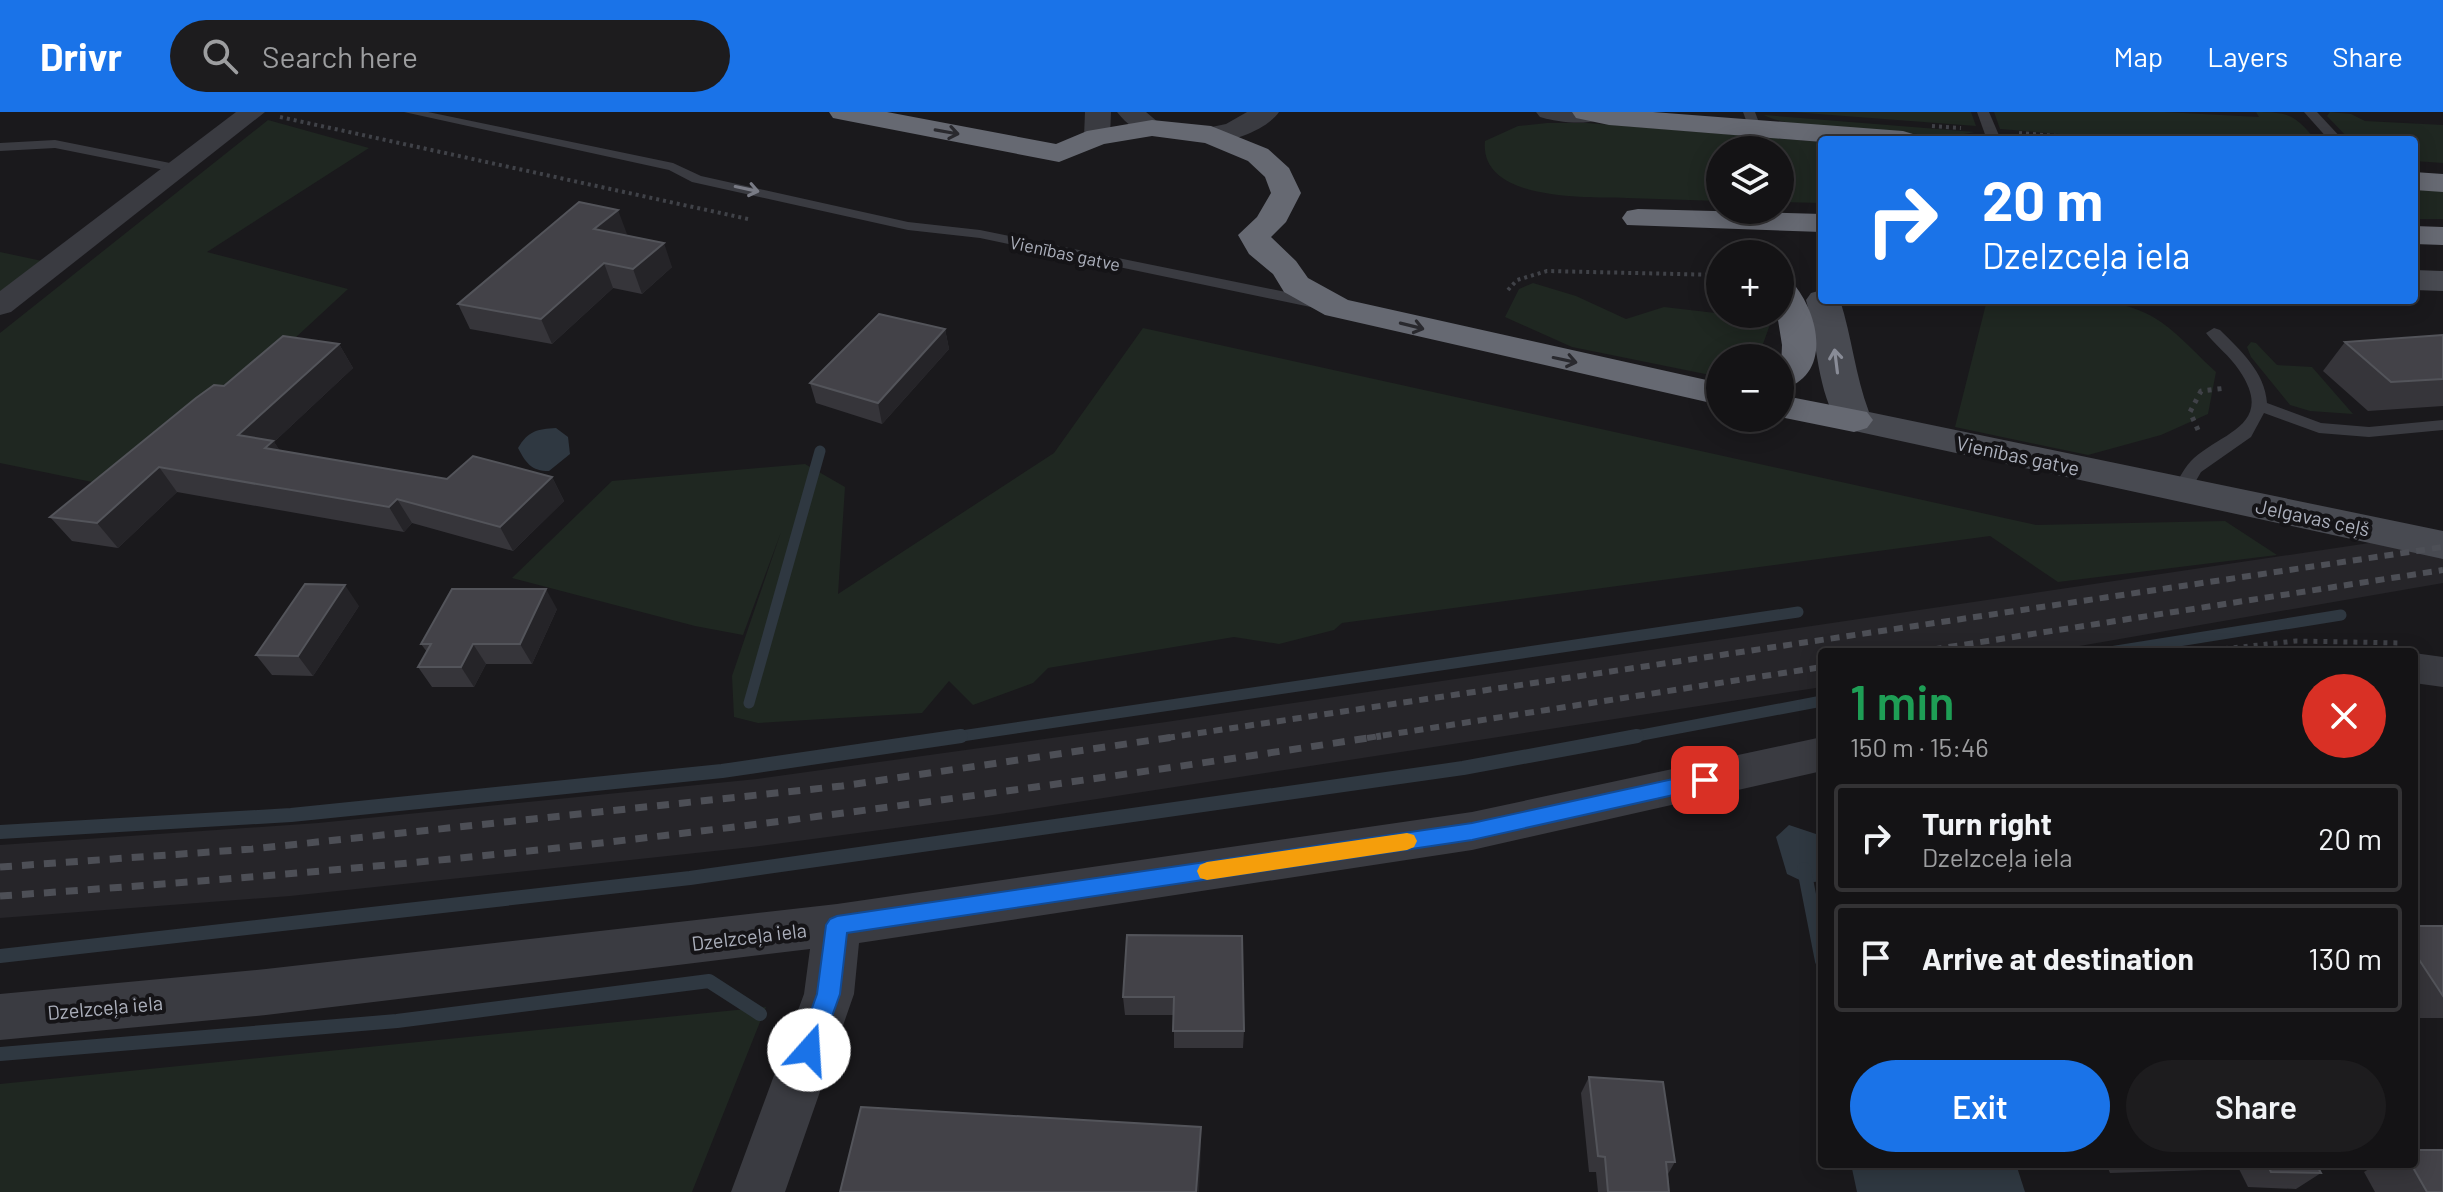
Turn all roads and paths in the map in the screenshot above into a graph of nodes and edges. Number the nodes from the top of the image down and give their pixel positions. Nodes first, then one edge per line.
1 (410, 112) edge
2 (843, 112) edge
3 (1266, 112) edge
4 (1280, 112) edge
5 (1549, 112) edge
6 (1983, 112) edge
7 (2310, 112) edge
8 (1588, 113) edge
9 (262, 114) edge
10 (1646, 116) edge
11 (1141, 120) edge
12 (1752, 120) edge
13 (1098, 124) edge
14 (1211, 135) junction
15 (1873, 136) edge
16 (1992, 136) edge
17 (2332, 136) edge
18 (0, 147) edge
19 (1258, 155) junction
20 (180, 169) junction
21 (2418, 181) edge
22 (2443, 183) edge
23 (1638, 218) dead end
24 (748, 219) dead end
25 (1818, 223) edge
26 (2418, 235) edge
27 (2443, 236) edge
28 (1794, 248) edge
29 (1818, 249) edge
30 (2418, 266) edge
31 (2443, 266) edge
32 (1706, 275) edge
33 (2418, 280) edge
34 (2443, 281) edge
35 (1508, 290) dead end
36 (1824, 304) edge
37 (0, 306) edge
38 (1337, 308) junction
39 (1794, 322) edge
40 (2214, 333) dead end
41 (1794, 368) edge
42 (2255, 384) junction
43 (1706, 391) edge
44 (2260, 406) junction
45 (1794, 409) edge
46 (1854, 420) junction
47 (2443, 425) edge
48 (2208, 453) junction
49 (2183, 489) junction
50 (2443, 545) edge
51 (2223, 648) edge
52 (2386, 648) edge
53 (2418, 658) edge
54 (2443, 672) edge
55 (1818, 755) edge
56 (837, 925) junction
57 (0, 1017) edge
58 (758, 1192) edge

1 -> 38 lane, Vienības gatve
2 -> 13 highway
3 - 14 street
4 - 19 street
5 - 8 street
6 - 16 lane
7 - 17 lane
8 - 10 highway
9 - 20 street
9 - 24 path
10 - 12 highway
11 - 13 highway
11 - 14 highway
12 - 15 highway
14 - 19 highway
18 - 20 lane
19 - 38 highway
20 - 37 street
21 - 22 highway
23 - 25 highway
26 - 27 highway
28 - 29 highway
30 - 31 highway
32 - 35 path
33 - 34 main road
46 -> 36 main road
38 -> 43 highway, Vienības gatve
39 - 41 highway
40 - 42 lane
42 - 44 lane
42 - 48 path
44 - 47 lane
44 - 48 lane
45 - 46 highway, Vienības gatve
46 - 49 main road, Vienības gatve
48 - 49 lane
49 - 50 main road, Jelgavas ceļš
51 - 52 path
53 - 54 street
55 - 56 street, Dzelzceļa iela
56 - 57 street, Dzelzceļa iela
56 - 58 street

